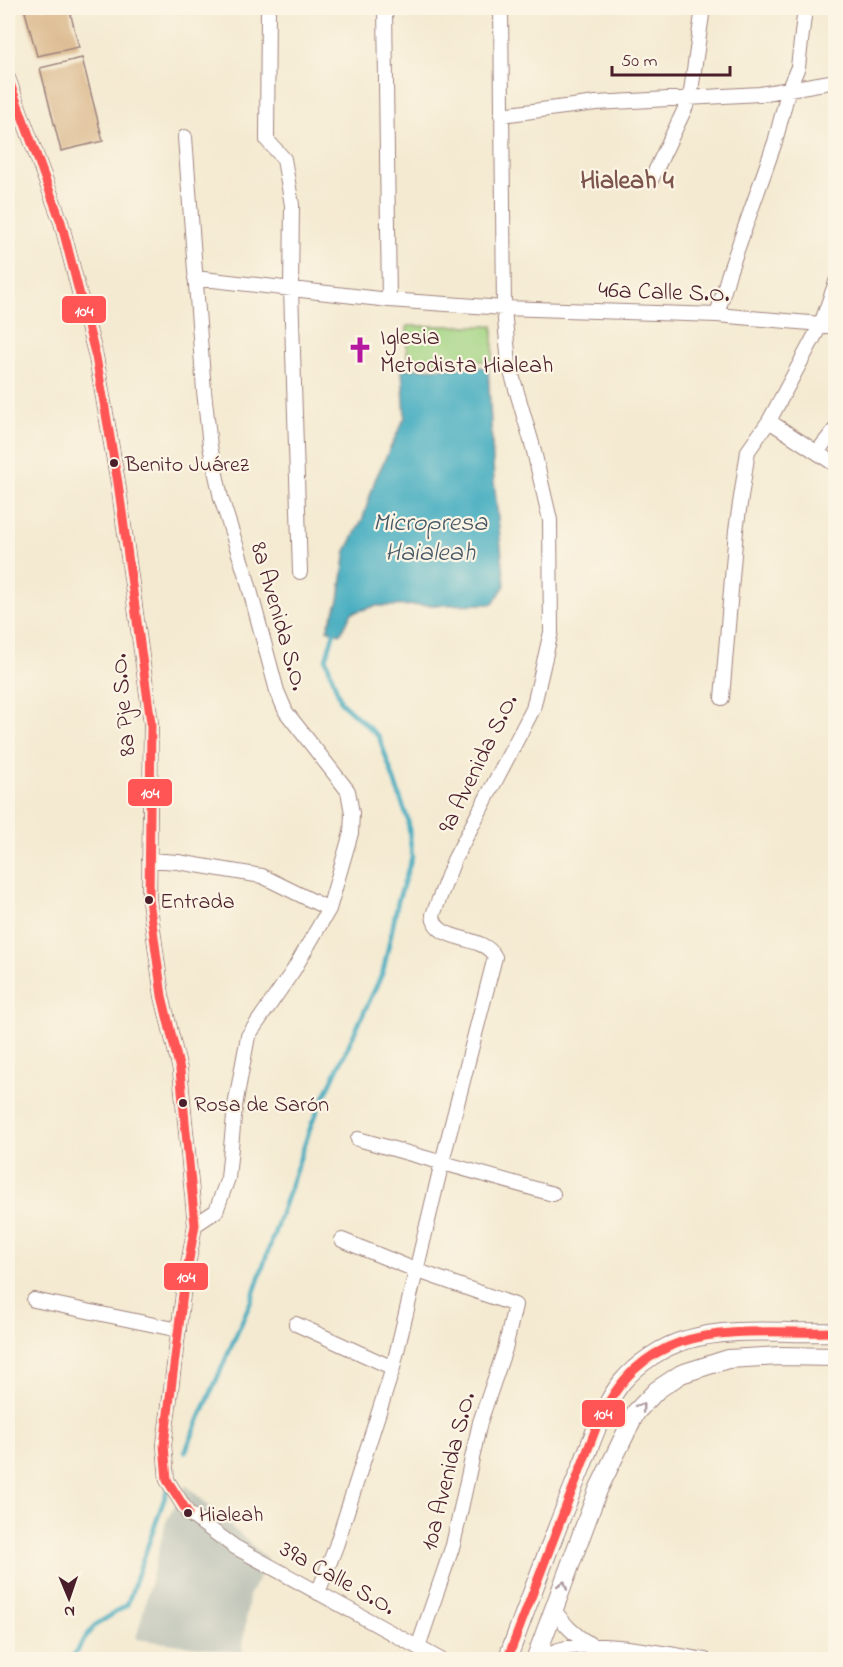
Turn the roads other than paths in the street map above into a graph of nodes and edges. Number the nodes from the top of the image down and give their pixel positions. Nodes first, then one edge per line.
1 (268, 8) edge
2 (386, 8) edge
3 (501, 8) edge
4 (704, 8) edge
5 (805, 8) edge
6 (8, 78) edge
7 (836, 81) edge
8 (789, 88) junction
9 (690, 98) junction
10 (501, 115) junction
11 (185, 137) dead end
12 (651, 180) dead end
13 (195, 278) junction
14 (836, 282) edge
15 (291, 289) junction
16 (389, 300) junction
17 (504, 308) junction
18 (717, 315) junction
19 (820, 324) junction
20 (836, 328) edge
21 (770, 421) junction
22 (836, 428) edge
23 (817, 452) junction
24 (836, 465) edge
25 (300, 572) dead end
26 (722, 698) dead end
27 (149, 860) junction
28 (329, 909) junction
29 (358, 1139) dead end
30 (442, 1162) junction
31 (553, 1194) dead end
32 (195, 1225) junction
33 (342, 1240) dead end
34 (418, 1271) junction
35 (34, 1300) dead end
36 (296, 1324) dead end
37 (179, 1330) junction
38 (836, 1332) edge
39 (836, 1357) edge
40 (393, 1368) junction
41 (318, 1593) junction
42 (554, 1610) junction
43 (590, 1644) junction
44 (418, 1647) junction
45 (441, 1659) edge
46 (507, 1659) edge
47 (537, 1659) edge
48 (705, 1659) edge

1 - 15 street
2 - 16 street
3 - 10 street, 9a Avenida S.O.
4 - 9 street
5 - 8 street
6 - 27 street, 8a Pje S.O.
7 - 8 street
8 - 9 street
8 - 18 street
9 - 10 street
9 - 12 street
10 - 17 street, 9a Avenida S.O.
11 - 13 street, 8a Avenida S.O.
13 - 15 street, 46a Calle S.O.
13 - 28 street, 8a Avenida S.O.
14 - 19 street
15 - 16 street, 46a Calle S.O.
15 - 25 street
16 - 17 street, 46a Calle S.O.
17 - 18 street, 46a Calle S.O.
17 - 30 street, 9a Avenida S.O.
18 - 19 street, 46a Calle S.O.
19 - 20 street, 46a Calle S.O.
19 - 21 street
21 - 23 street
21 - 26 street
22 - 23 street
23 - 24 street
27 - 28 street
27 - 32 street, 8a Pje S.O.
28 - 32 street, 8a Avenida S.O.
29 - 30 street
30 - 31 street
30 - 34 street
32 - 37 street
33 - 34 street
34 - 40 street
34 - 44 street, 10a Avenida S.O.
35 - 37 street
36 - 40 street
37 - 41 street, 39a Calle S.O.
38 - 46 main road
42 -> 39 main road
40 - 41 street
41 - 44 street, 39a Calle S.O.
42 - 43 street
42 - 47 main road
43 - 47 street
43 - 48 street
44 - 45 street, 39a Calle S.O.

